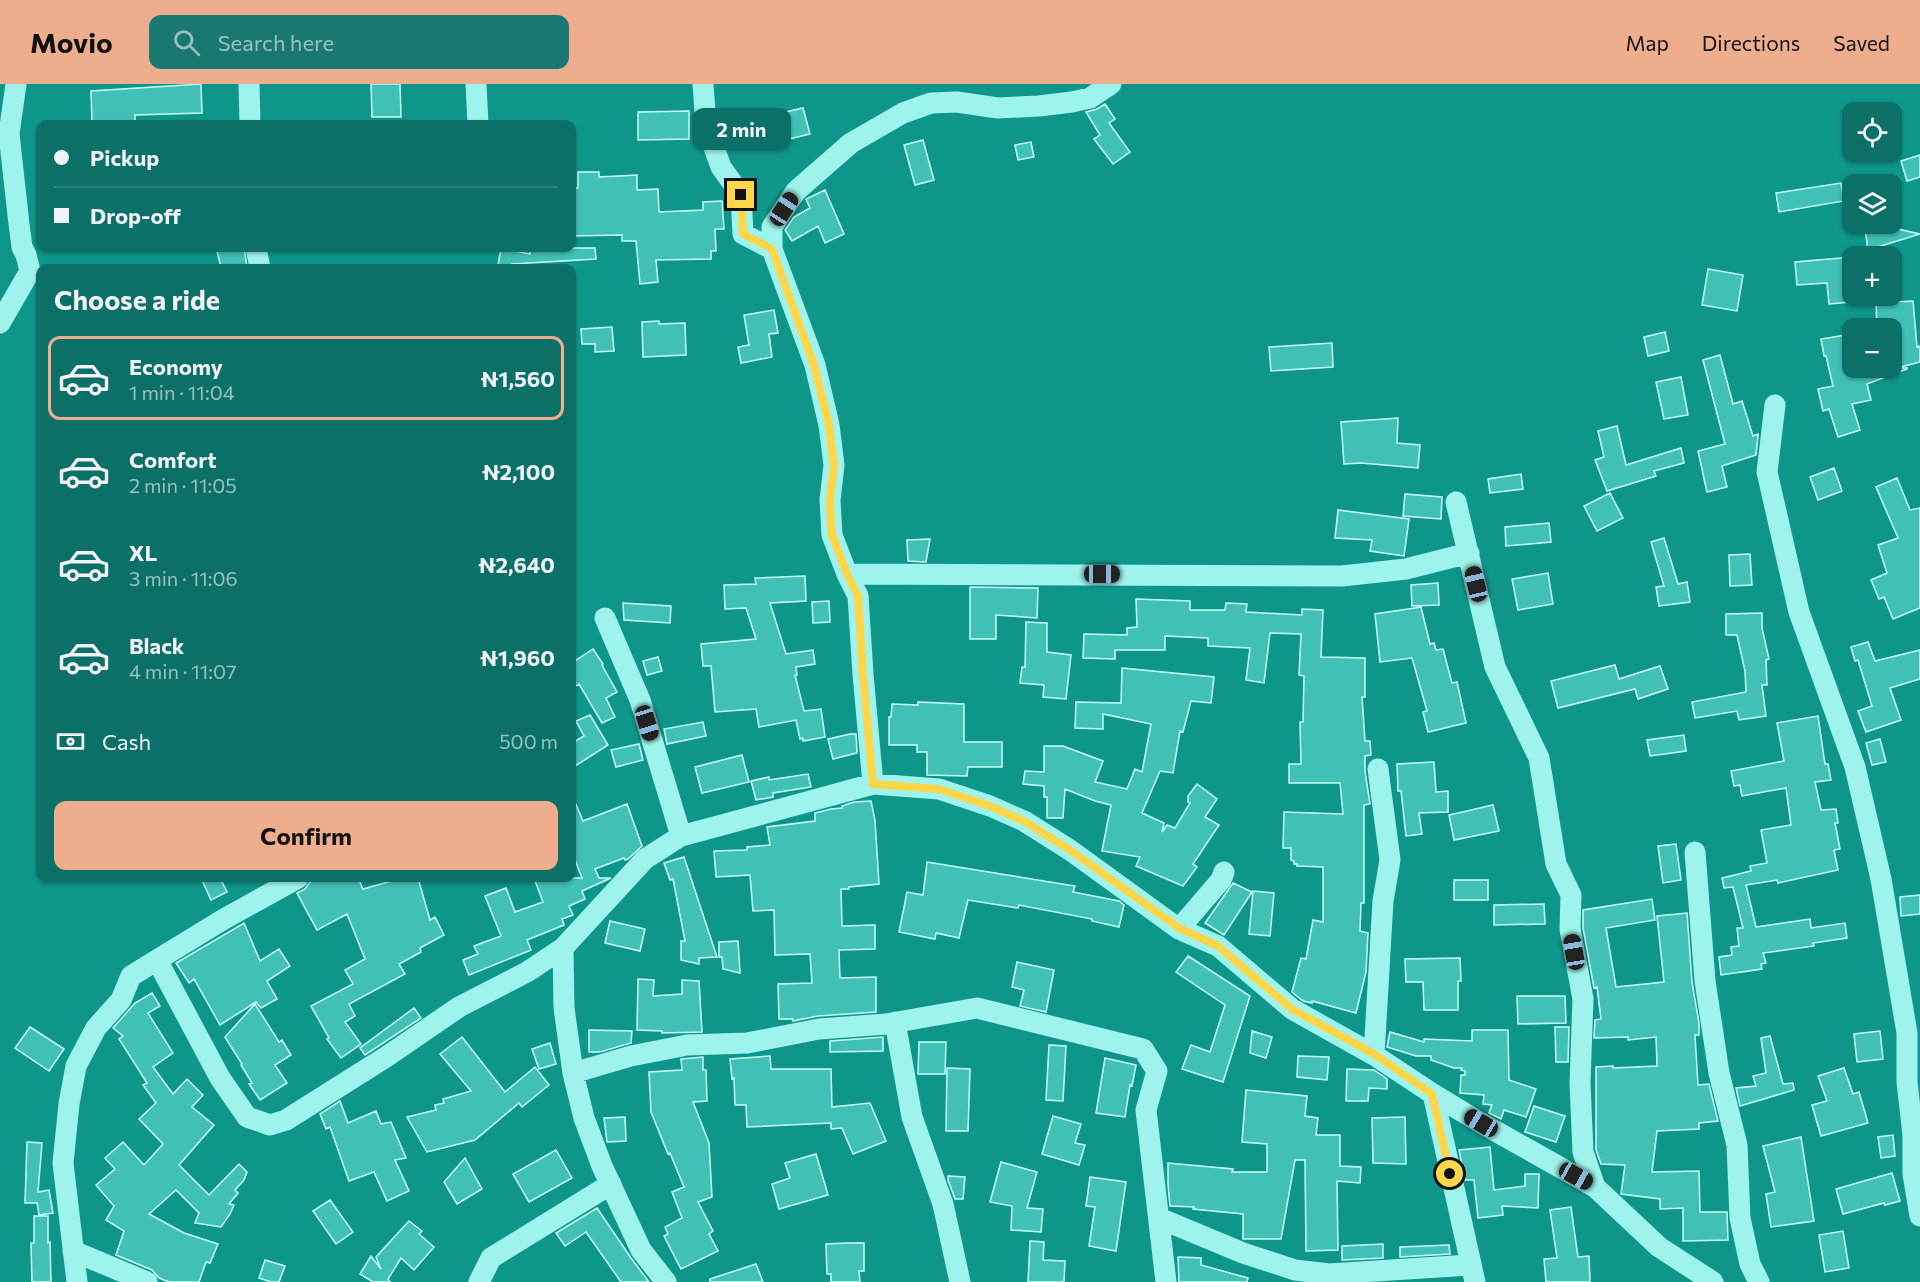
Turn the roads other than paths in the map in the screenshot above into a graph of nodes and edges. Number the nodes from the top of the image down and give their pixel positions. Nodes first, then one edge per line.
1 (16, 84) edge
2 (249, 84) edge
3 (476, 84) edge
4 (703, 84) edge
5 (1112, 84) edge
6 (250, 120) edge
7 (478, 120) edge
8 (772, 227) junction
9 (743, 234) junction
10 (772, 249) junction
11 (0, 323) edge
12 (1775, 405) dead end
13 (1456, 502) dead end
14 (1469, 553) junction
15 (847, 574) junction
16 (605, 618) dead end
17 (1378, 769) dead end
18 (873, 784) junction
19 (681, 836) junction
20 (1695, 852) dead end
21 (1224, 872) dead end
22 (291, 882) edge
23 (1179, 928) junction
24 (563, 948) junction
25 (156, 960) junction
26 (895, 1022) junction
27 (1374, 1054) junction
28 (573, 1073) junction
29 (1432, 1094) junction
30 (611, 1184) junction
31 (1594, 1186) junction
32 (1920, 1216) edge
33 (1159, 1218) junction
34 (73, 1251) junction
35 (1472, 1274) edge
36 (77, 1282) edge
37 (147, 1282) edge
38 (478, 1282) edge
39 (666, 1282) edge
40 (960, 1282) edge
41 (1166, 1282) edge
42 (1713, 1282) edge
43 (1759, 1282) edge

1 - 11 street
2 - 6 street
3 - 7 street
4 - 9 street
5 - 8 street
8 - 9 street
8 - 10 street
9 - 10 street
10 - 15 street
12 - 32 street
13 - 14 street
14 - 15 street
14 - 31 street
15 - 18 street
16 - 19 street
17 - 27 street
18 - 19 street
18 - 23 street
19 - 24 street
20 - 43 street
21 - 23 street
22 - 25 street
23 - 27 street
24 - 25 street
24 - 28 street
25 - 34 street
26 - 28 street
26 - 33 street
26 - 40 street
27 - 29 street
28 - 30 street
29 - 31 street
29 - 35 street
30 - 38 street
30 - 39 street
31 - 42 street
33 - 35 street
33 - 41 street
34 - 36 street
34 - 37 street

